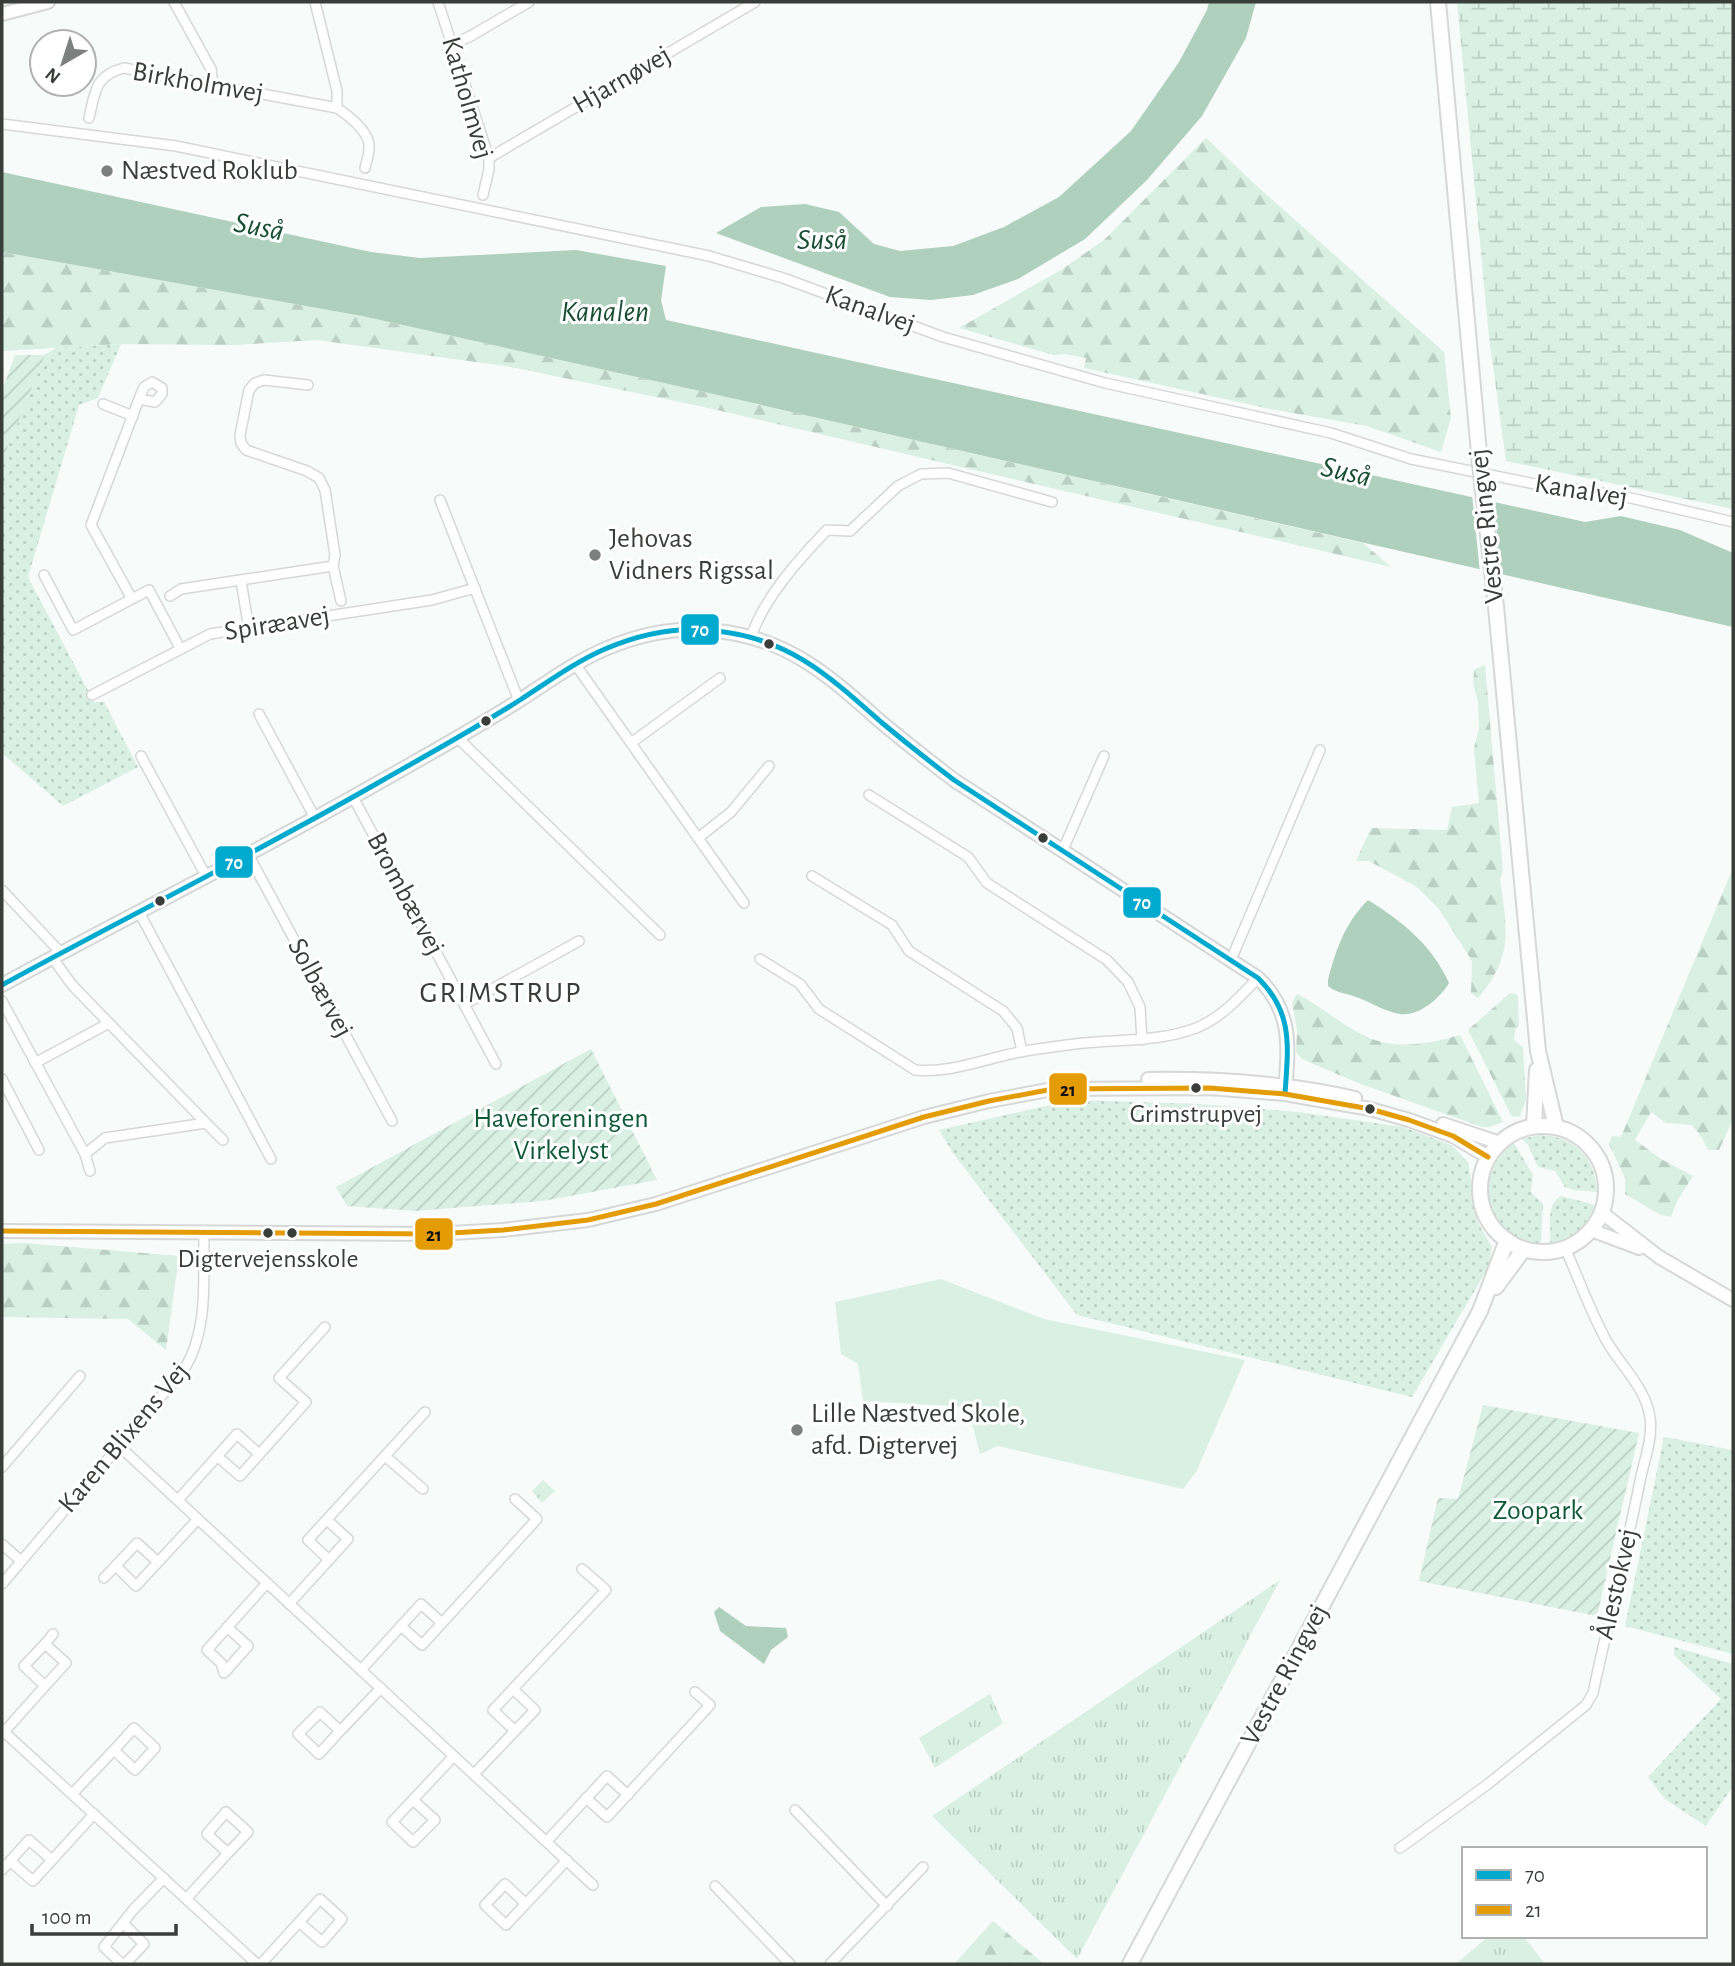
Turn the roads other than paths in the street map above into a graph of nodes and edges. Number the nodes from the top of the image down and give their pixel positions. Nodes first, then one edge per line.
1 (48, 2) edge
2 (174, 2) edge
3 (315, 2) edge
4 (438, 2) edge
5 (529, 2) edge
6 (755, 2) edge
7 (1438, 2) edge
8 (2, 14) edge
9 (452, 44) junction
10 (214, 85) junction
11 (337, 108) junction
12 (89, 118) dead end
13 (2, 124) edge
14 (489, 158) junction
15 (365, 168) dead end
16 (483, 195) dead end
17 (308, 385) dead end
18 (139, 399) dead end
19 (103, 404) dead end
20 (133, 416) junction
21 (440, 500) dead end
22 (1052, 502) dead end
23 (1733, 522) edge
24 (333, 566) junction
25 (44, 575) dead end
26 (241, 580) junction
27 (475, 588) junction
28 (170, 596) dead end
29 (132, 599) junction
30 (341, 601) dead end
31 (249, 629) junction
32 (751, 637) junction
33 (180, 649) junction
34 (575, 664) junction
35 (720, 678) dead end
36 (92, 695) dead end
37 (519, 701) junction
38 (259, 714) dead end
39 (458, 738) junction
40 (631, 743) junction
41 (1320, 750) dead end
42 (141, 756) dead end
43 (1104, 756) dead end
44 (769, 766) dead end
45 (869, 795) dead end
46 (353, 797) junction
47 (315, 818) junction
48 (698, 838) junction
49 (1062, 852) junction
50 (248, 854) junction
51 (206, 876) junction
52 (812, 876) dead end
53 (2, 890) edge
54 (744, 903) dead end
55 (139, 912) junction
56 (660, 935) dead end
57 (579, 942) dead end
58 (57, 955) junction
59 (761, 959) dead end
60 (1231, 960) junction
61 (1258, 978) junction
62 (2, 985) edge
63 (2, 1001) edge
64 (464, 1004) junction
65 (109, 1023) junction
66 (1142, 1040) junction
67 (1538, 1051) junction
68 (1022, 1052) junction
69 (35, 1063) junction
70 (496, 1064) dead end
71 (2, 1079) edge
72 (1053, 1088) junction
73 (1285, 1089) junction
74 (392, 1121) dead end
75 (206, 1122) junction
76 (1534, 1126) junction
77 (1556, 1127) junction
78 (223, 1140) dead end
79 (1500, 1143) junction
80 (39, 1150) dead end
81 (85, 1154) junction
82 (1488, 1157) junction
83 (271, 1159) dead end
84 (90, 1171) dead end
85 (1601, 1212) junction
86 (1591, 1230) junction
87 (2, 1231) edge
88 (204, 1231) junction
89 (1507, 1240) junction
90 (1566, 1248) junction
91 (1524, 1249) junction
92 (1658, 1257) junction
93 (1733, 1300) edge
94 (1480, 1311) junction
95 (325, 1327) dead end
96 (80, 1376) dead end
97 (425, 1412) dead end
98 (118, 1445) junction
99 (259, 1454) junction
100 (386, 1456) junction
101 (217, 1457) junction
102 (2, 1467) edge
103 (423, 1489) dead end
104 (515, 1499) dead end
105 (178, 1500) junction
106 (198, 1519) junction
107 (327, 1520) junction
108 (2, 1544) edge
109 (330, 1560) junction
110 (21, 1561) junction
111 (158, 1562) junction
112 (116, 1566) junction
113 (582, 1569) dead end
114 (104, 1578) dead end
115 (267, 1583) junction
116 (2, 1584) edge
117 (289, 1604) junction
118 (442, 1623) junction
119 (401, 1626) junction
120 (227, 1627) junction
121 (54, 1634) dead end
122 (45, 1644) junction
123 (361, 1670) junction
124 (45, 1686) junction
125 (381, 1688) junction
126 (513, 1689) junction
127 (695, 1692) dead end
128 (3, 1731) edge
129 (340, 1731) junction
130 (515, 1731) junction
131 (114, 1750) junction
132 (454, 1756) junction
133 (474, 1774) junction
134 (73, 1793) junction
135 (628, 1795) junction
136 (586, 1798) junction
137 (413, 1800) junction
138 (795, 1810) dead end
139 (94, 1814) junction
140 (547, 1841) junction
141 (1400, 1848) dead end
142 (228, 1853) junction
143 (10, 1860) junction
144 (52, 1860) junction
145 (567, 1860) junction
146 (923, 1867) dead end
147 (2, 1870) edge
148 (164, 1878) junction
149 (593, 1885) dead end
150 (715, 1886) dead end
151 (186, 1899) junction
152 (526, 1904) junction
153 (887, 1906) junction
154 (299, 1922) junction
155 (123, 1923) junction
156 (124, 1964) edge
157 (259, 1964) edge
158 (790, 1964) edge
159 (830, 1964) edge
160 (1130, 1964) edge

1 - 8 street
2 - 10 street
3 - 11 street
4 - 9 street, Katholmvej
5 - 9 street
6 - 14 street, Hjarnøvej
7 - 67 main road, Vestre Ringvej, bridge
9 - 14 street, Katholmvej
10 - 11 street, Birkholmvej
10 - 12 street, Birkholmvej
11 - 15 street
13 - 23 street, Kanalvej
14 - 16 street, Katholmvej
17 - 24 street
18 - 20 street
19 - 20 street
20 - 29 street
21 - 27 street
22 - 32 street
24 - 26 street
24 - 30 street
25 - 29 street
26 - 28 street
26 - 31 street
27 - 31 street, Spiræavej
27 - 37 street
29 - 33 street
31 - 33 street, Spiræavej
32 - 34 street
32 - 49 street
33 - 36 street, Spiræavej
34 - 37 street
34 - 40 street
35 - 40 street
37 - 39 street
38 - 47 street
39 - 46 street
39 - 56 street
40 - 48 street
41 - 60 street
42 - 51 street
43 - 49 street
44 - 48 street
45 - 66 street
46 - 47 street
46 - 64 street, Brombærvej
47 - 50 street
48 - 54 street
49 - 60 street
50 - 51 street
50 - 74 street, Solbærvej
51 - 55 street
52 - 68 street
53 - 58 street
55 - 58 street
55 - 83 street
57 - 64 street
58 - 62 street
58 - 65 street
59 - 68 street
60 - 61 street
61 - 66 street
61 - 73 street
63 - 69 street
64 - 70 street, Brombærvej
65 - 69 street
65 - 75 street
66 - 68 street
67 - 76 main road, Vestre Ringvej
67 - 77 main road, Vestre Ringvej
69 - 81 street
71 - 80 street
72 - 73 street
72 - 73 street
72 - 88 street
73 - 79 street
73 - 82 street
75 - 78 street
75 - 81 street
76 - 77 main road
76 - 79 main road
77 - 85 main road
79 - 82 main road
81 - 84 street
82 - 89 main road
85 - 86 main road
85 - 92 street
86 - 90 main road
86 - 92 street
87 - 88 street
88 - 98 street, Karen Blixens Vej
89 - 91 main road
89 - 94 main road, Vestre Ringvej
90 - 91 main road
90 - 141 street, Ålestokvej
91 - 94 main road, Vestre Ringvej
92 - 93 street
94 - 160 main road, Vestre Ringvej
95 - 99 street
96 - 102 street
97 - 100 street
98 - 105 street
98 - 110 street, Karen Blixens Vej
99 - 101 street
99 - 101 street
100 - 103 street
100 - 107 street
101 - 105 street
104 - 118 street
105 - 106 street
106 - 111 street
106 - 115 street
107 - 109 street
107 - 109 street
108 - 110 street
109 - 117 street
110 - 116 street, Karen Blixens Vej
111 - 112 street
111 - 112 street
112 - 114 street
113 - 126 street
115 - 117 street
115 - 120 street
117 - 123 street
118 - 119 street
118 - 119 street
119 - 123 street
120 - 120 street
121 - 122 street
122 - 124 street
122 - 124 street
123 - 125 street
124 - 128 street
125 - 129 street
125 - 132 street
126 - 130 street
126 - 130 street
127 - 135 street
128 - 134 street
129 - 129 street
130 - 133 street
131 - 131 street
131 - 134 street
132 - 133 street
132 - 137 street
133 - 140 street
134 - 139 street
135 - 136 street
135 - 136 street
136 - 140 street
137 - 137 street
138 - 153 street
139 - 144 street
139 - 148 street
140 - 145 street
142 - 142 street
142 - 151 street
143 - 144 street
143 - 144 street
143 - 147 street
145 - 149 street
145 - 152 street
146 - 153 street
148 - 151 street
148 - 155 street
150 - 158 street
151 - 157 street
152 - 152 street
153 - 159 street
154 - 154 street
154 - 157 street
155 - 156 street
155 - 156 street

